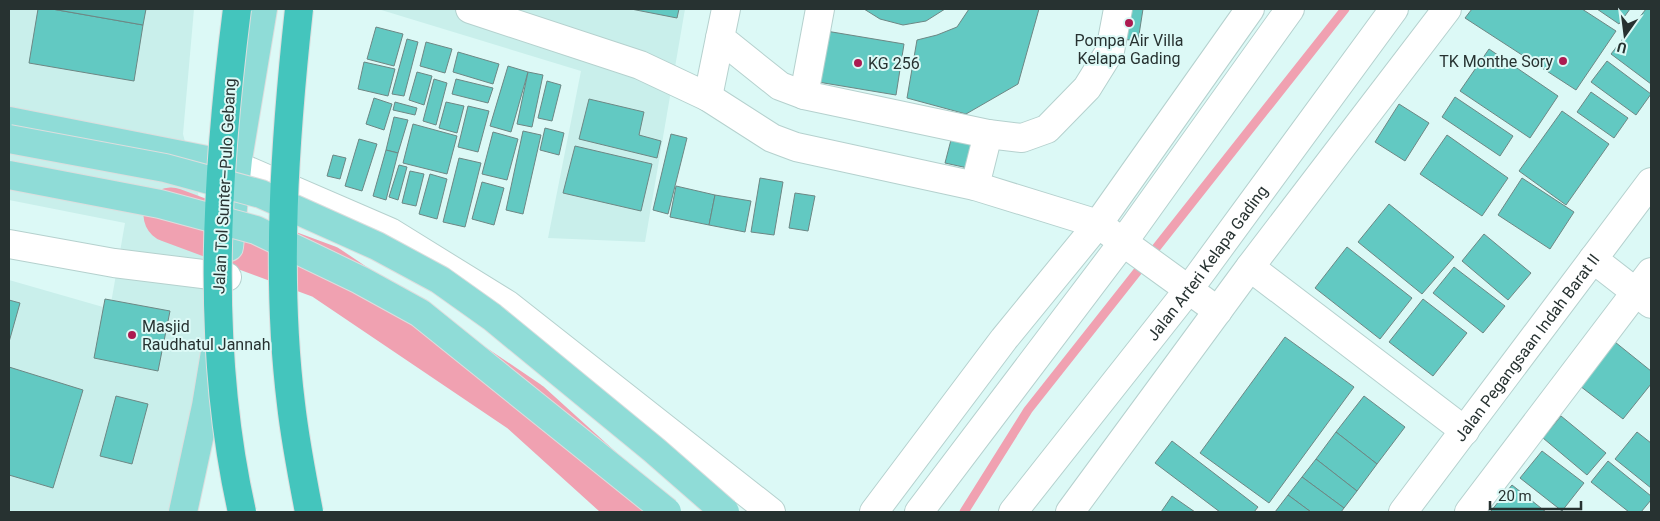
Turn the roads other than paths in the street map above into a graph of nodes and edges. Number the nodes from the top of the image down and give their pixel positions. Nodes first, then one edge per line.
1 (237, 9) edge
2 (263, 9) edge
3 (299, 9) edge
4 (470, 9) edge
5 (726, 9) edge
6 (820, 9) edge
7 (1118, 9) edge
8 (1250, 9) edge
9 (1290, 9) edge
10 (1394, 9) edge
11 (1447, 9) edge
12 (720, 38) junction
13 (804, 95) junction
14 (708, 98) junction
15 (9, 121) edge
16 (988, 134) junction
17 (9, 139) edge
18 (237, 166) junction
19 (9, 175) edge
20 (1651, 182) edge
21 (975, 186) junction
22 (1098, 224) junction
23 (1127, 243) junction
24 (9, 244) edge
25 (1596, 261) junction
26 (1250, 267) junction
27 (227, 271) junction
28 (1189, 288) junction
29 (1642, 289) edge
30 (1218, 311) junction
31 (1465, 430) junction
32 (183, 512) edge
33 (242, 512) edge
34 (310, 512) edge
35 (667, 512) edge
36 (725, 512) edge
37 (771, 512) edge
38 (874, 512) edge
39 (919, 512) edge
40 (1013, 512) edge
41 (1070, 512) edge
42 (1403, 512) edge
43 (1469, 512) edge

1 - 33 highway, Jalan Tol Sunter–Pulo Gebang, bridge
2 - 18 main road
3 - 34 highway, bridge
4 - 14 street
5 - 12 street
6 - 13 street
7 - 16 street
8 - 22 street
9 - 23 street
10 - 28 street, Jalan Arteri Kelapa Gading
11 - 26 street
12 - 13 street
12 - 14 street
13 - 16 street
14 - 21 street
15 - 18 main road
16 - 21 street
17 - 36 main road, bridge
18 - 27 main road
18 - 37 street
19 - 35 main road, bridge
20 - 25 street, Jalan Pegangsaan Indah Barat II
21 - 22 street
22 - 23 street
22 - 38 street
23 - 28 street
23 - 39 street
24 - 27 street
25 - 29 street
25 - 31 street, Jalan Pegangsaan Indah Barat II
26 - 30 street
26 - 31 street
27 - 32 main road
28 - 30 street
28 - 40 street, Jalan Arteri Kelapa Gading
29 - 43 street
30 - 41 street
31 - 42 street, Jalan Pegangsaan Indah Barat II

